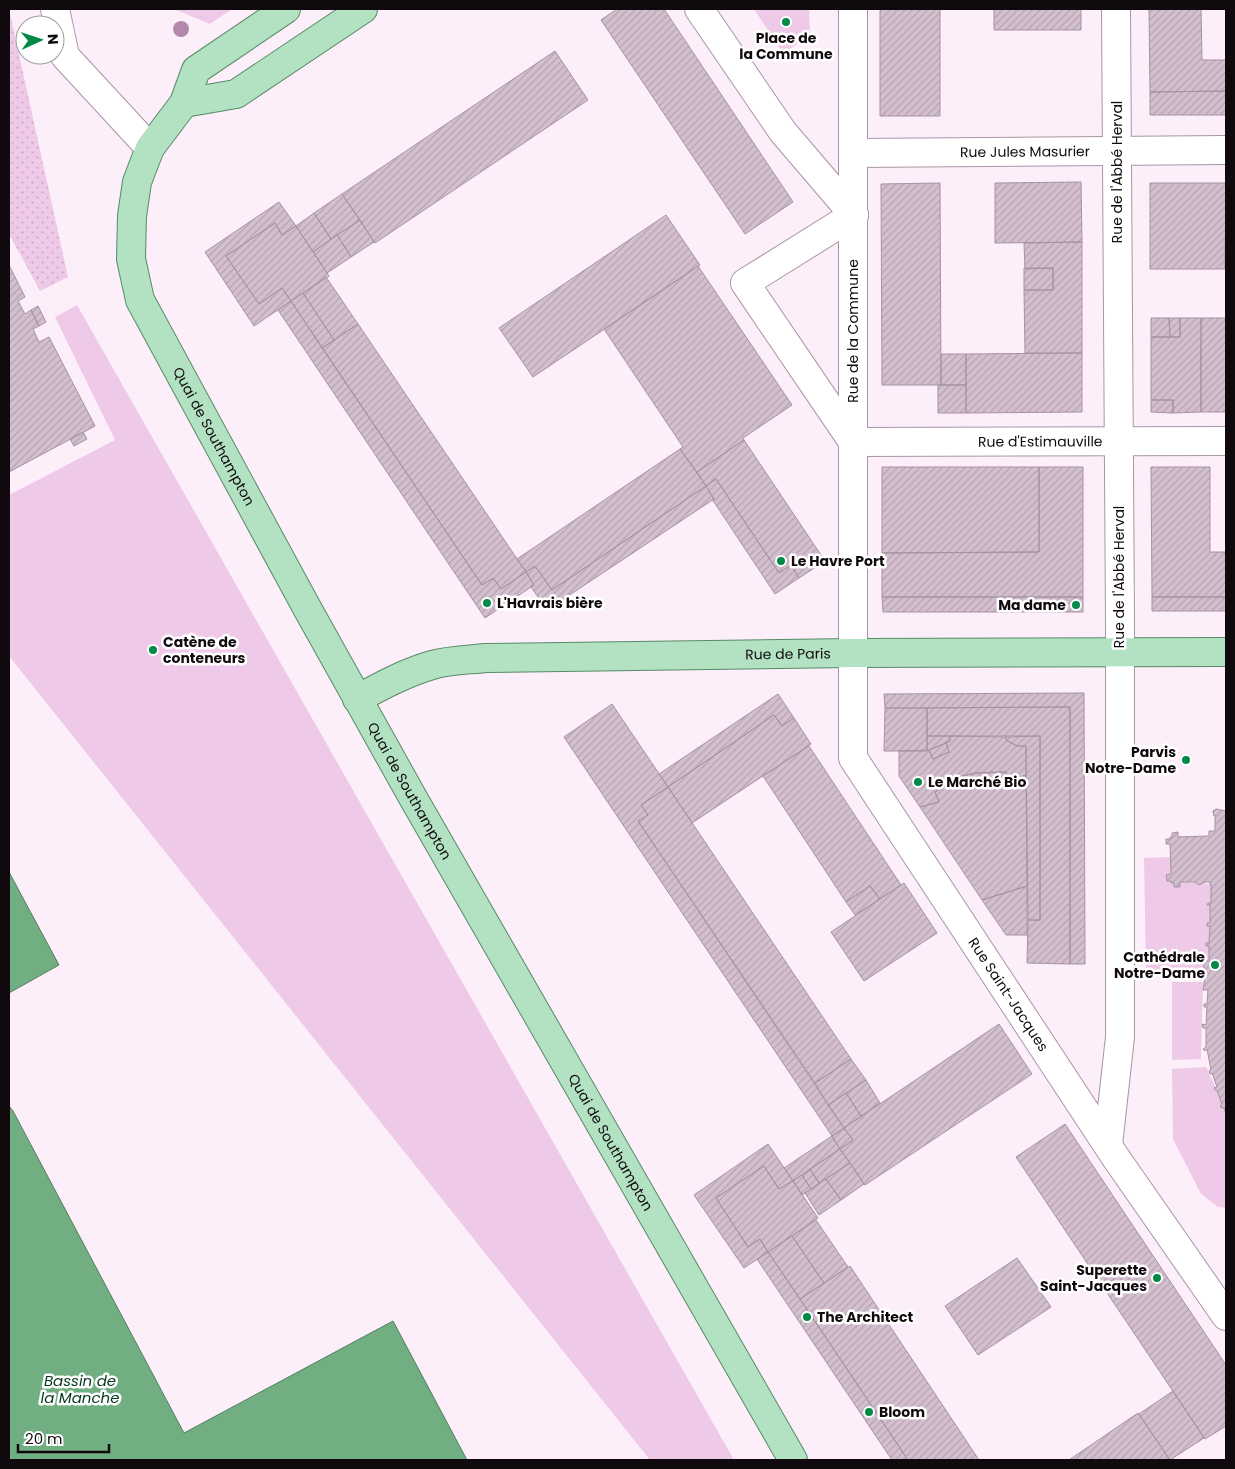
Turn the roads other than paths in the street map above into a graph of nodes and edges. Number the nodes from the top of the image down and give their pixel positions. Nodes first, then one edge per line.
1 (55, 9) edge
2 (286, 9) edge
3 (363, 9) edge
4 (700, 9) edge
5 (853, 9) edge
6 (1116, 9) edge
7 (184, 103) junction
8 (150, 148) junction
9 (1117, 150) junction
10 (1226, 150) edge
11 (854, 153) junction
12 (854, 215) junction
13 (1119, 441) junction
14 (1226, 441) edge
15 (853, 442) junction
16 (1120, 652) junction
17 (1226, 652) edge
18 (852, 653) junction
19 (357, 699) junction
20 (1108, 1144) junction
21 (1226, 1316) edge
22 (793, 1460) edge

1 - 8 street
2 - 7 main road, Quai de Southampton
3 - 7 main road
4 - 12 street
5 - 11 street, Rue de la Commune
6 - 9 street, Rue de l'Abbé Herval
7 - 8 main road, Quai de Southampton
8 - 19 main road, Quai de Southampton
9 - 10 street, Rue Jules Masurier
9 - 11 street, Rue Jules Masurier
9 - 13 street, Rue de l'Abbé Herval
11 - 12 street, Rue de la Commune
12 - 15 street, Rue de la Commune
12 - 15 street
13 - 14 street, Rue d'Estimauville
13 - 15 street, Rue d'Estimauville
13 - 16 street, Rue de l'Abbé Herval
15 - 18 street, Rue de la Commune
16 - 17 main road, Rue de Paris
16 - 18 main road, Rue de Paris
16 - 20 street, Rue de l'Abbé Herval
18 - 19 main road, Rue de Paris
18 - 20 street, Rue Saint-Jacques
19 - 22 main road, Quai de Southampton
20 - 21 street, Rue Saint-Jacques

